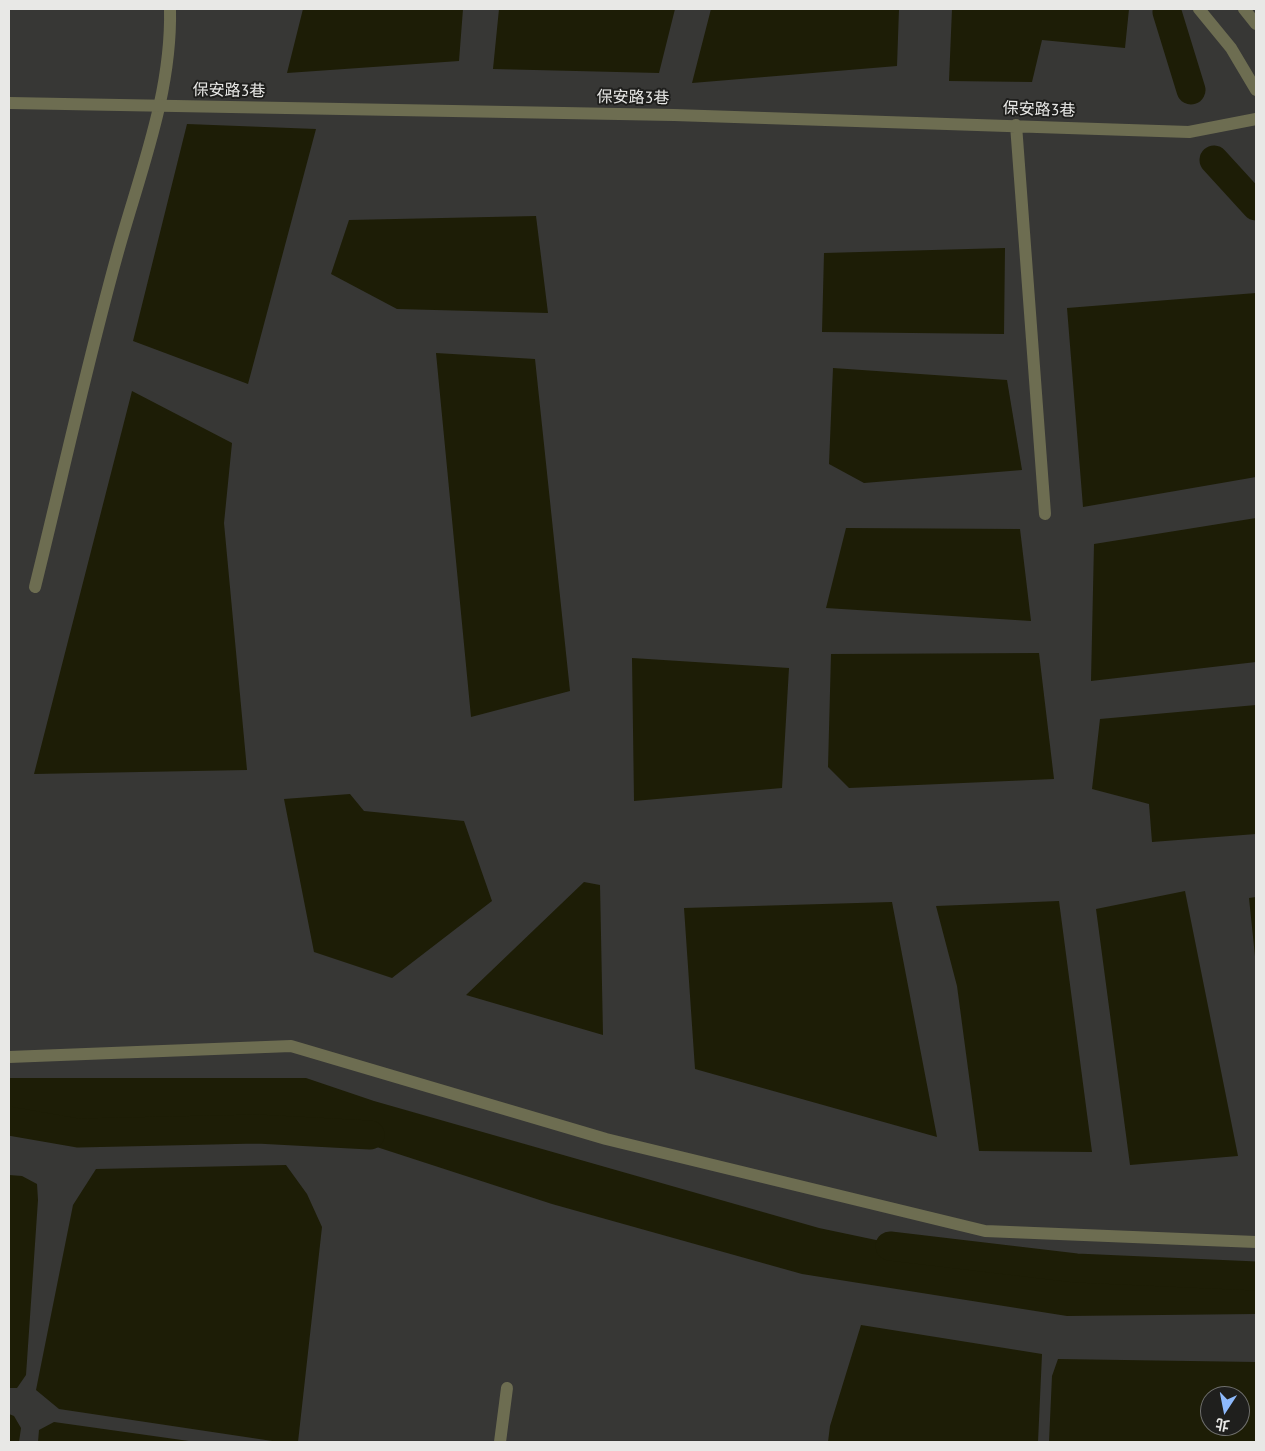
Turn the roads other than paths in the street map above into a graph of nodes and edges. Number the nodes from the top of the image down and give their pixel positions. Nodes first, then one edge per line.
1 (170, 9) edge
2 (1199, 9) edge
3 (1244, 9) edge
4 (1256, 24) edge
5 (1256, 90) edge
6 (9, 103) edge
7 (160, 106) junction
8 (1256, 119) edge
9 (1016, 125) junction
10 (1045, 514) dead end
11 (35, 587) dead end
12 (9, 1057) edge
13 (1256, 1242) edge
14 (507, 1388) dead end
15 (500, 1442) edge

1 - 7 street
2 - 5 street
3 - 4 street
6 - 7 street, 保安路3巷
7 - 9 street, 保安路3巷
7 - 11 street
8 - 9 street, 保安路3巷
9 - 10 street
12 - 13 street
14 - 15 street

